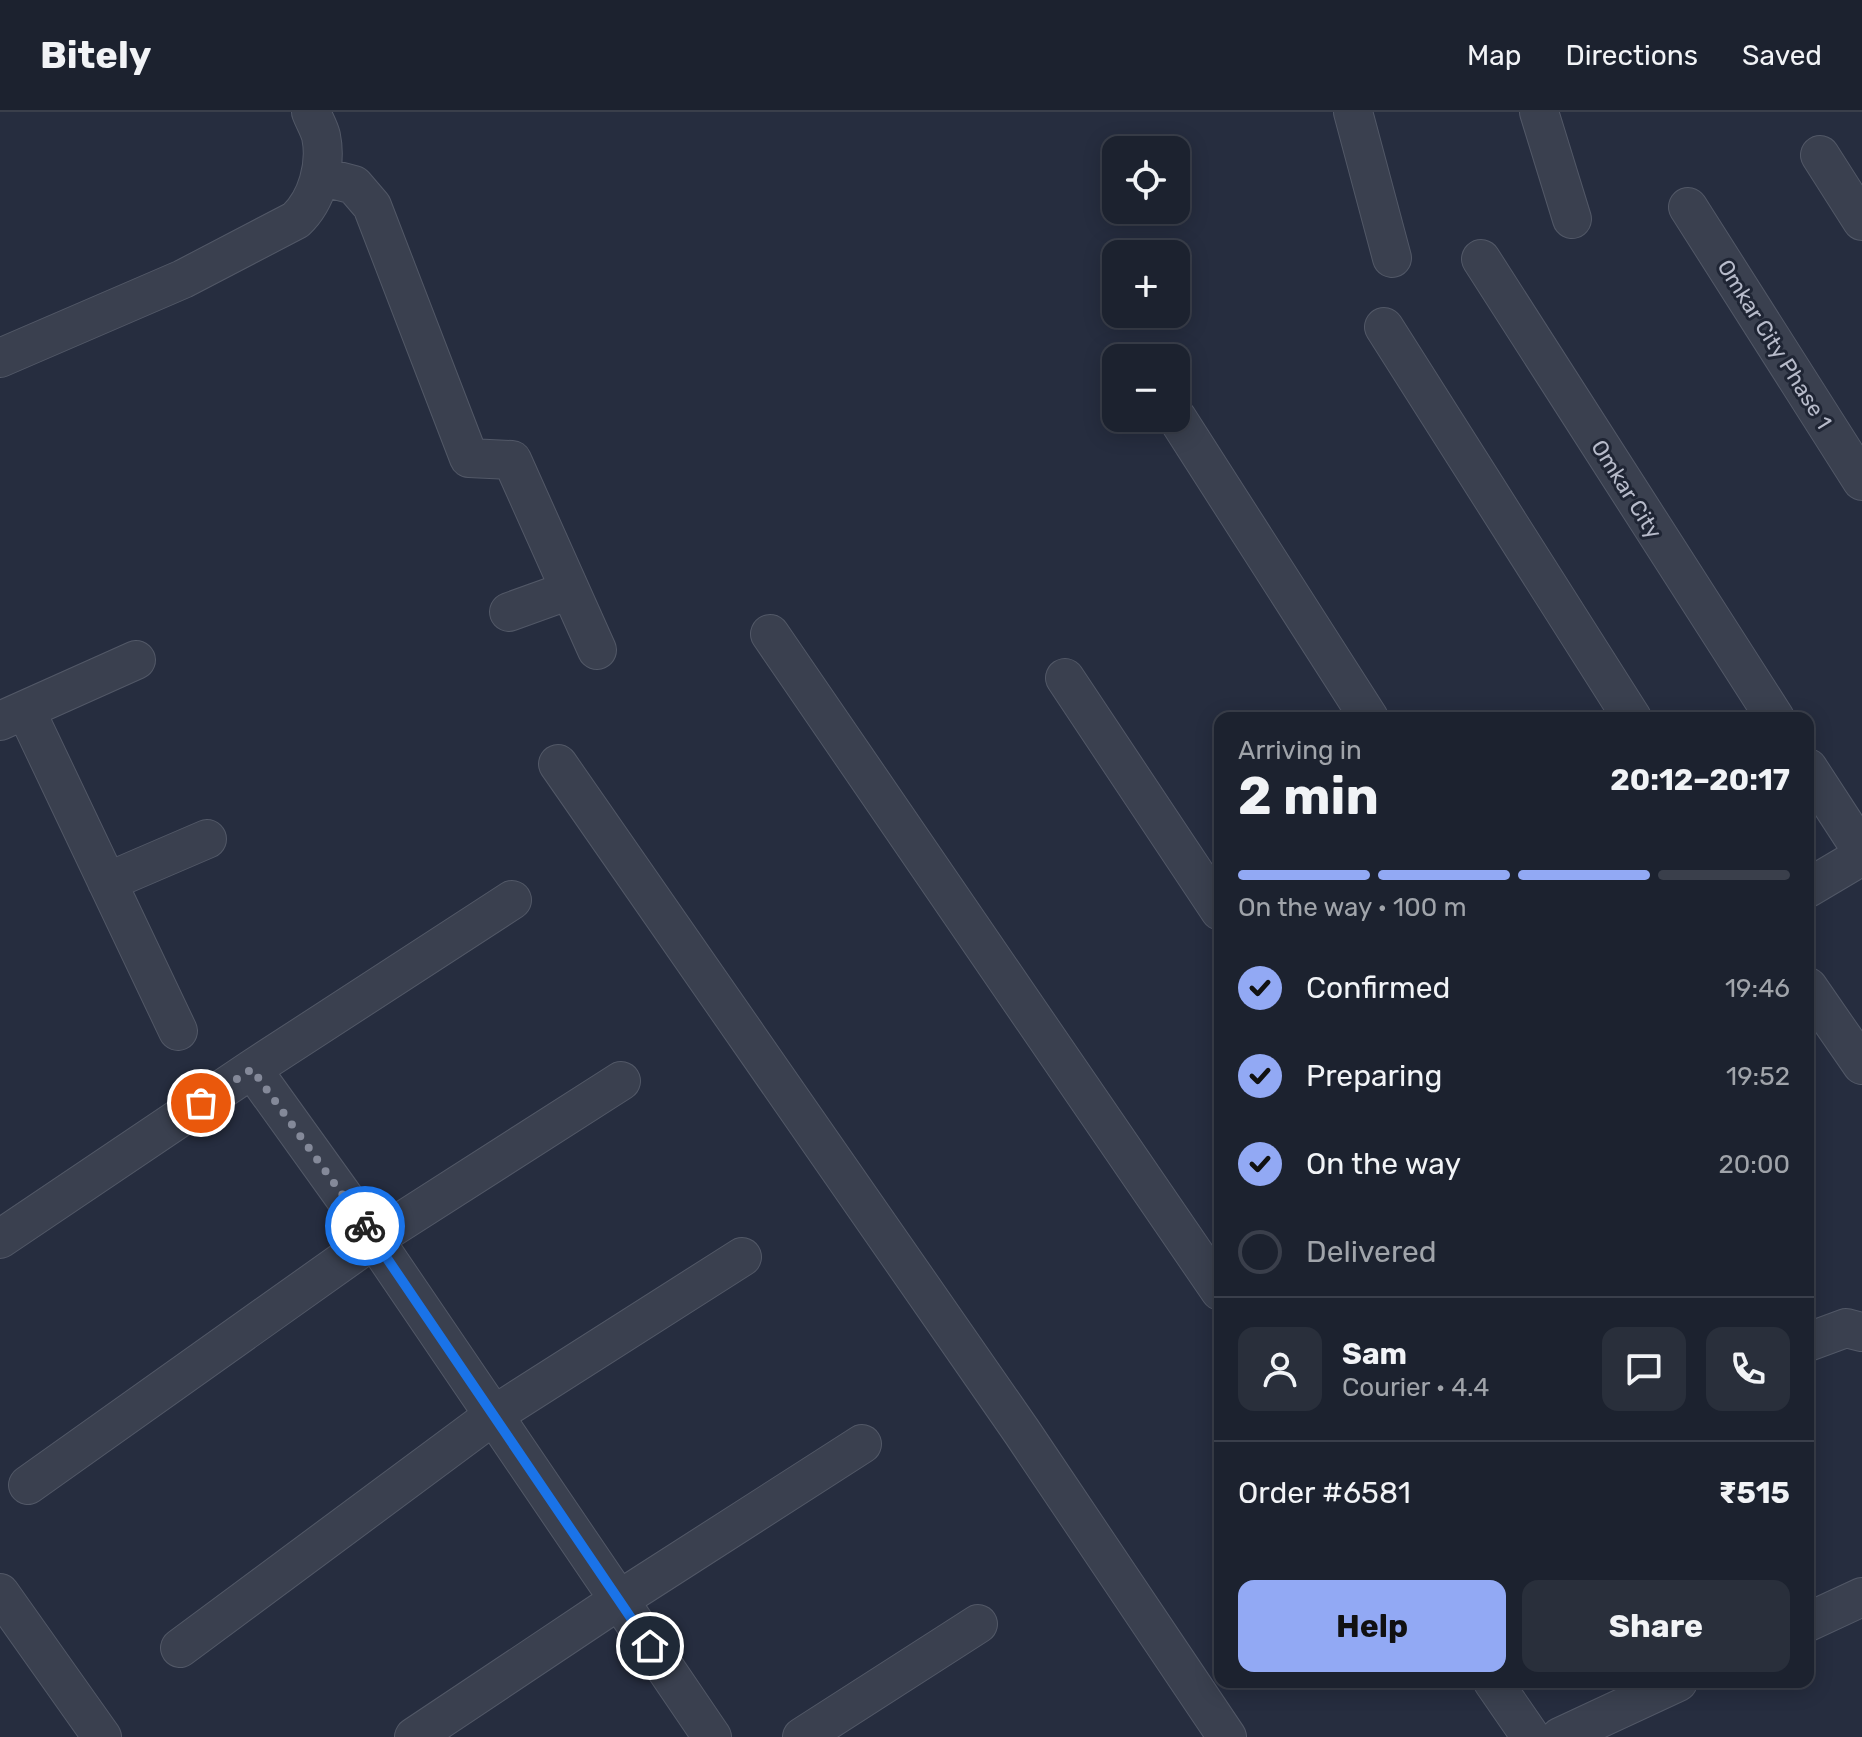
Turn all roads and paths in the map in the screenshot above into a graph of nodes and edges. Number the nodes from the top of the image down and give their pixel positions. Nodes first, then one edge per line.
1 (311, 112) edge
2 (1353, 112) edge
3 (1539, 112) edge
4 (1820, 155) dead end
5 (320, 176) junction
6 (1688, 207) dead end
7 (1572, 219) dead end
8 (1862, 221) edge
9 (1392, 258) dead end
10 (1481, 259) dead end
11 (1384, 327) dead end
12 (0, 358) edge
13 (1186, 432) edge
14 (1862, 481) edge
15 (570, 590) junction
16 (509, 612) dead end
17 (770, 634) dead end
18 (597, 650) dead end
19 (136, 660) dead end
20 (1065, 678) dead end
21 (1365, 712) edge
22 (1628, 712) edge
23 (1771, 712) edge
24 (13, 716) edge
25 (558, 764) dead end
26 (1814, 777) edge
27 (207, 839) dead end
28 (1862, 853) edge
29 (107, 882) junction
30 (1814, 884) edge
31 (512, 900) dead end
32 (1214, 902) edge
33 (1814, 996) edge
34 (178, 1031) dead end
35 (1862, 1065) edge
36 (252, 1069) junction
37 (621, 1081) dead end
38 (0, 1239) edge
39 (374, 1239) junction
40 (742, 1257) dead end
41 (1214, 1282) edge
42 (1862, 1332) edge
43 (1814, 1340) edge
44 (494, 1415) junction
45 (862, 1444) dead end
46 (28, 1485) dead end
47 (0, 1593) edge
48 (1862, 1597) edge
49 (619, 1600) junction
50 (1814, 1619) edge
51 (978, 1624) dead end
52 (180, 1648) dead end
53 (1497, 1688) edge
54 (1665, 1688) edge
55 (102, 1737) edge
56 (414, 1737) edge
57 (712, 1737) edge
58 (802, 1737) edge
59 (1227, 1737) edge
60 (1531, 1737) edge
61 (1560, 1737) edge

1 - 5 street
2 - 9 street
3 - 7 street
4 - 8 street
5 - 12 street
5 - 15 street
6 - 14 street, Omkar City Phase 1
10 - 23 street, Omkar City
11 - 22 street
13 - 21 street
15 - 16 street
15 - 18 street
17 - 41 street
19 - 24 street
20 - 32 street
24 - 29 street
25 - 59 street
26 - 28 street
27 - 29 street
28 - 30 street
29 - 34 street
31 - 36 street
33 - 35 street
36 - 38 street
36 - 39 street
37 - 39 street
39 - 44 street
39 - 46 street
40 - 44 street
42 - 43 street
44 - 49 street
44 - 52 street
45 - 49 street
47 - 55 street
48 - 50 street
49 - 56 street
49 - 57 street
51 - 58 street
53 - 60 street
54 - 61 street

